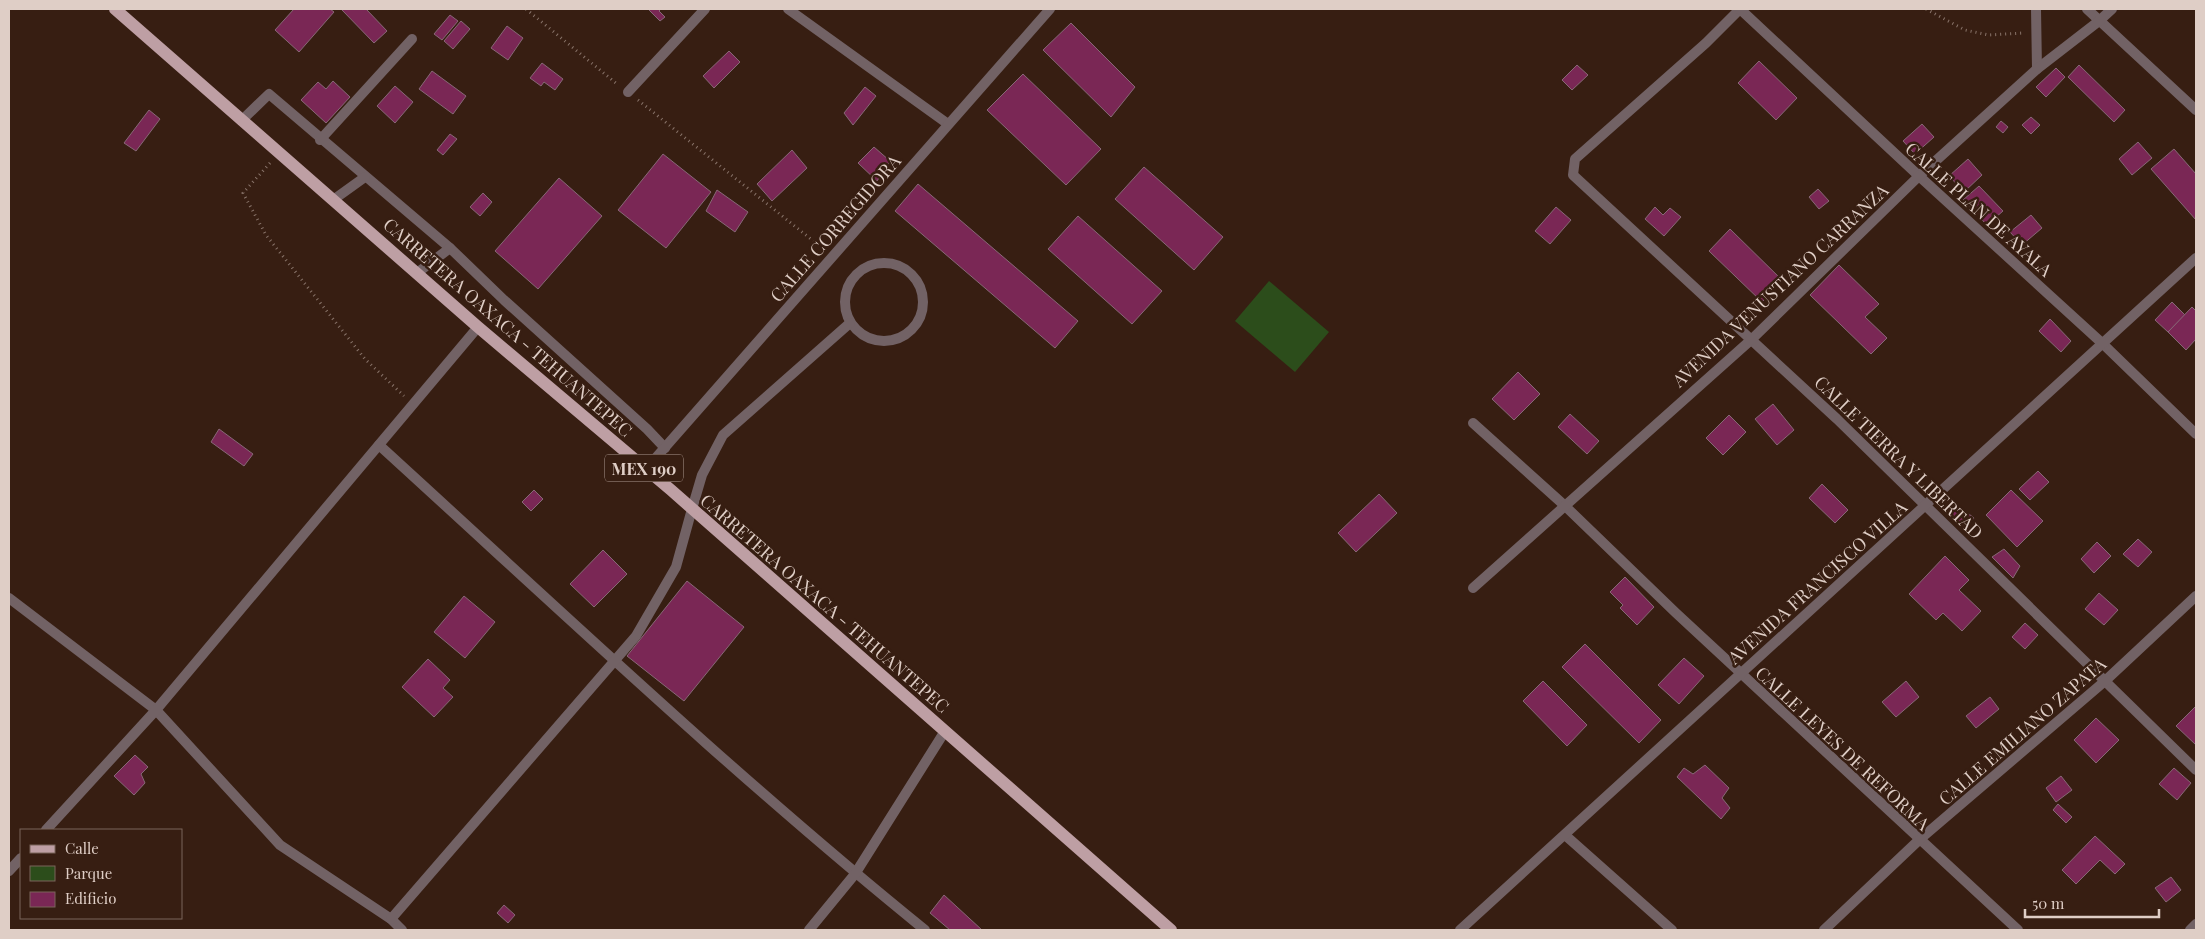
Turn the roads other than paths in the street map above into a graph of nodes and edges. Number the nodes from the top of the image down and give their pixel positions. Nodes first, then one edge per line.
1 (114, 9) edge
2 (705, 9) edge
3 (788, 9) edge
4 (1050, 9) edge
5 (1740, 9) edge
6 (2036, 9) edge
7 (2086, 9) edge
8 (2112, 9) edge
9 (2099, 21) junction
10 (412, 40) dead end
11 (2037, 69) junction
12 (628, 92) road end
13 (2196, 110) edge
14 (242, 120) junction
15 (948, 124) junction
16 (320, 140) junction
17 (1919, 176) junction
18 (364, 177) junction
19 (333, 200) junction
20 (450, 248) junction
21 (2196, 258) edge
22 (417, 273) junction
23 (850, 323) junction
24 (478, 327) junction
25 (1752, 339) junction
26 (2103, 344) junction
27 (1473, 424) dead end
28 (2196, 434) edge
29 (379, 445) junction
30 (665, 448) junction
31 (646, 469) junction
32 (1564, 505) junction
33 (1926, 505) junction
34 (692, 509) junction
35 (1473, 588) dead end
36 (2196, 596) edge
37 (9, 598) edge
38 (615, 660) junction
39 (1741, 674) junction
40 (2106, 681) junction
41 (156, 710) junction
42 (945, 731) junction
43 (2196, 770) edge
44 (47, 829) edge
45 (1565, 835) junction
46 (1919, 840) junction
47 (20, 859) edge
48 (9, 871) edge
49 (855, 874) junction
50 (391, 919) junction
51 (2196, 924) edge
52 (402, 930) edge
53 (809, 930) edge
54 (925, 930) edge
55 (1170, 930) edge
56 (1460, 930) edge
57 (1672, 930) edge
58 (1824, 930) edge
59 (2018, 930) edge
60 (2190, 930) edge

1 - 14 main road, CARRETERA OAXACA - TEHUANTEPEC / MEX 190
2 - 12 street
3 - 15 street
4 - 15 street, CALLE CORREGIDORA
5 - 17 street, CALLE PLAN DE AYALA
5 - 25 street, CALLE TIERRA Y LIBERTAD
6 - 11 street
7 - 9 street
8 - 9 street, AVENIDA VENUSTIANO CARRANZA
9 - 11 street, AVENIDA VENUSTIANO CARRANZA
9 - 13 street
10 - 16 street
11 - 17 street, AVENIDA VENUSTIANO CARRANZA
14 - 16 street
14 - 19 main road, CARRETERA OAXACA - TEHUANTEPEC / MEX 190
15 - 30 street, CALLE CORREGIDORA
16 - 18 street
17 - 25 street, AVENIDA VENUSTIANO CARRANZA
17 - 26 street, CALLE PLAN DE AYALA
18 - 19 street
18 - 20 street
19 - 22 main road, CARRETERA OAXACA - TEHUANTEPEC / MEX 190
20 - 22 street
20 - 30 street
21 - 26 street, AVENIDA FRANCISCO VILLA
22 - 24 main road, CARRETERA OAXACA - TEHUANTEPEC / MEX 190
23 - 23 street
23 - 34 street
24 - 29 street
24 - 31 main road, CARRETERA OAXACA - TEHUANTEPEC / MEX 190
25 - 32 street, AVENIDA VENUSTIANO CARRANZA
25 - 33 street, CALLE TIERRA Y LIBERTAD
26 - 28 street, CALLE PLAN DE AYALA
26 - 33 street, AVENIDA FRANCISCO VILLA
27 - 32 street, CALLE LEYES DE REFORMA
29 - 38 street
29 - 41 street
30 - 31 street, CALLE CORREGIDORA
31 - 34 main road, CARRETERA OAXACA - TEHUANTEPEC / MEX 190
32 - 35 street, AVENIDA VENUSTIANO CARRANZA
32 - 39 street, CALLE LEYES DE REFORMA
33 - 39 street, AVENIDA FRANCISCO VILLA
33 - 40 street, CALLE TIERRA Y LIBERTAD
34 - 38 street
34 - 42 main road, CARRETERA OAXACA - TEHUANTEPEC / MEX 190
36 - 40 street, CALLE EMILIANO ZAPATA
37 - 41 street
38 - 49 street
38 - 50 street
39 - 45 street, AVENIDA FRANCISCO VILLA
39 - 46 street, CALLE LEYES DE REFORMA
40 - 43 street, CALLE TIERRA Y LIBERTAD
40 - 46 street, CALLE EMILIANO ZAPATA
41 - 44 street
41 - 50 street
42 - 49 street
42 - 55 main road, CARRETERA OAXACA - TEHUANTEPEC / MEX 190
45 - 56 street, AVENIDA FRANCISCO VILLA
45 - 57 street
46 - 58 street, CALLE EMILIANO ZAPATA
46 - 59 street, CALLE LEYES DE REFORMA
47 - 48 street
49 - 53 street
49 - 54 street
50 - 52 street
51 - 60 street

